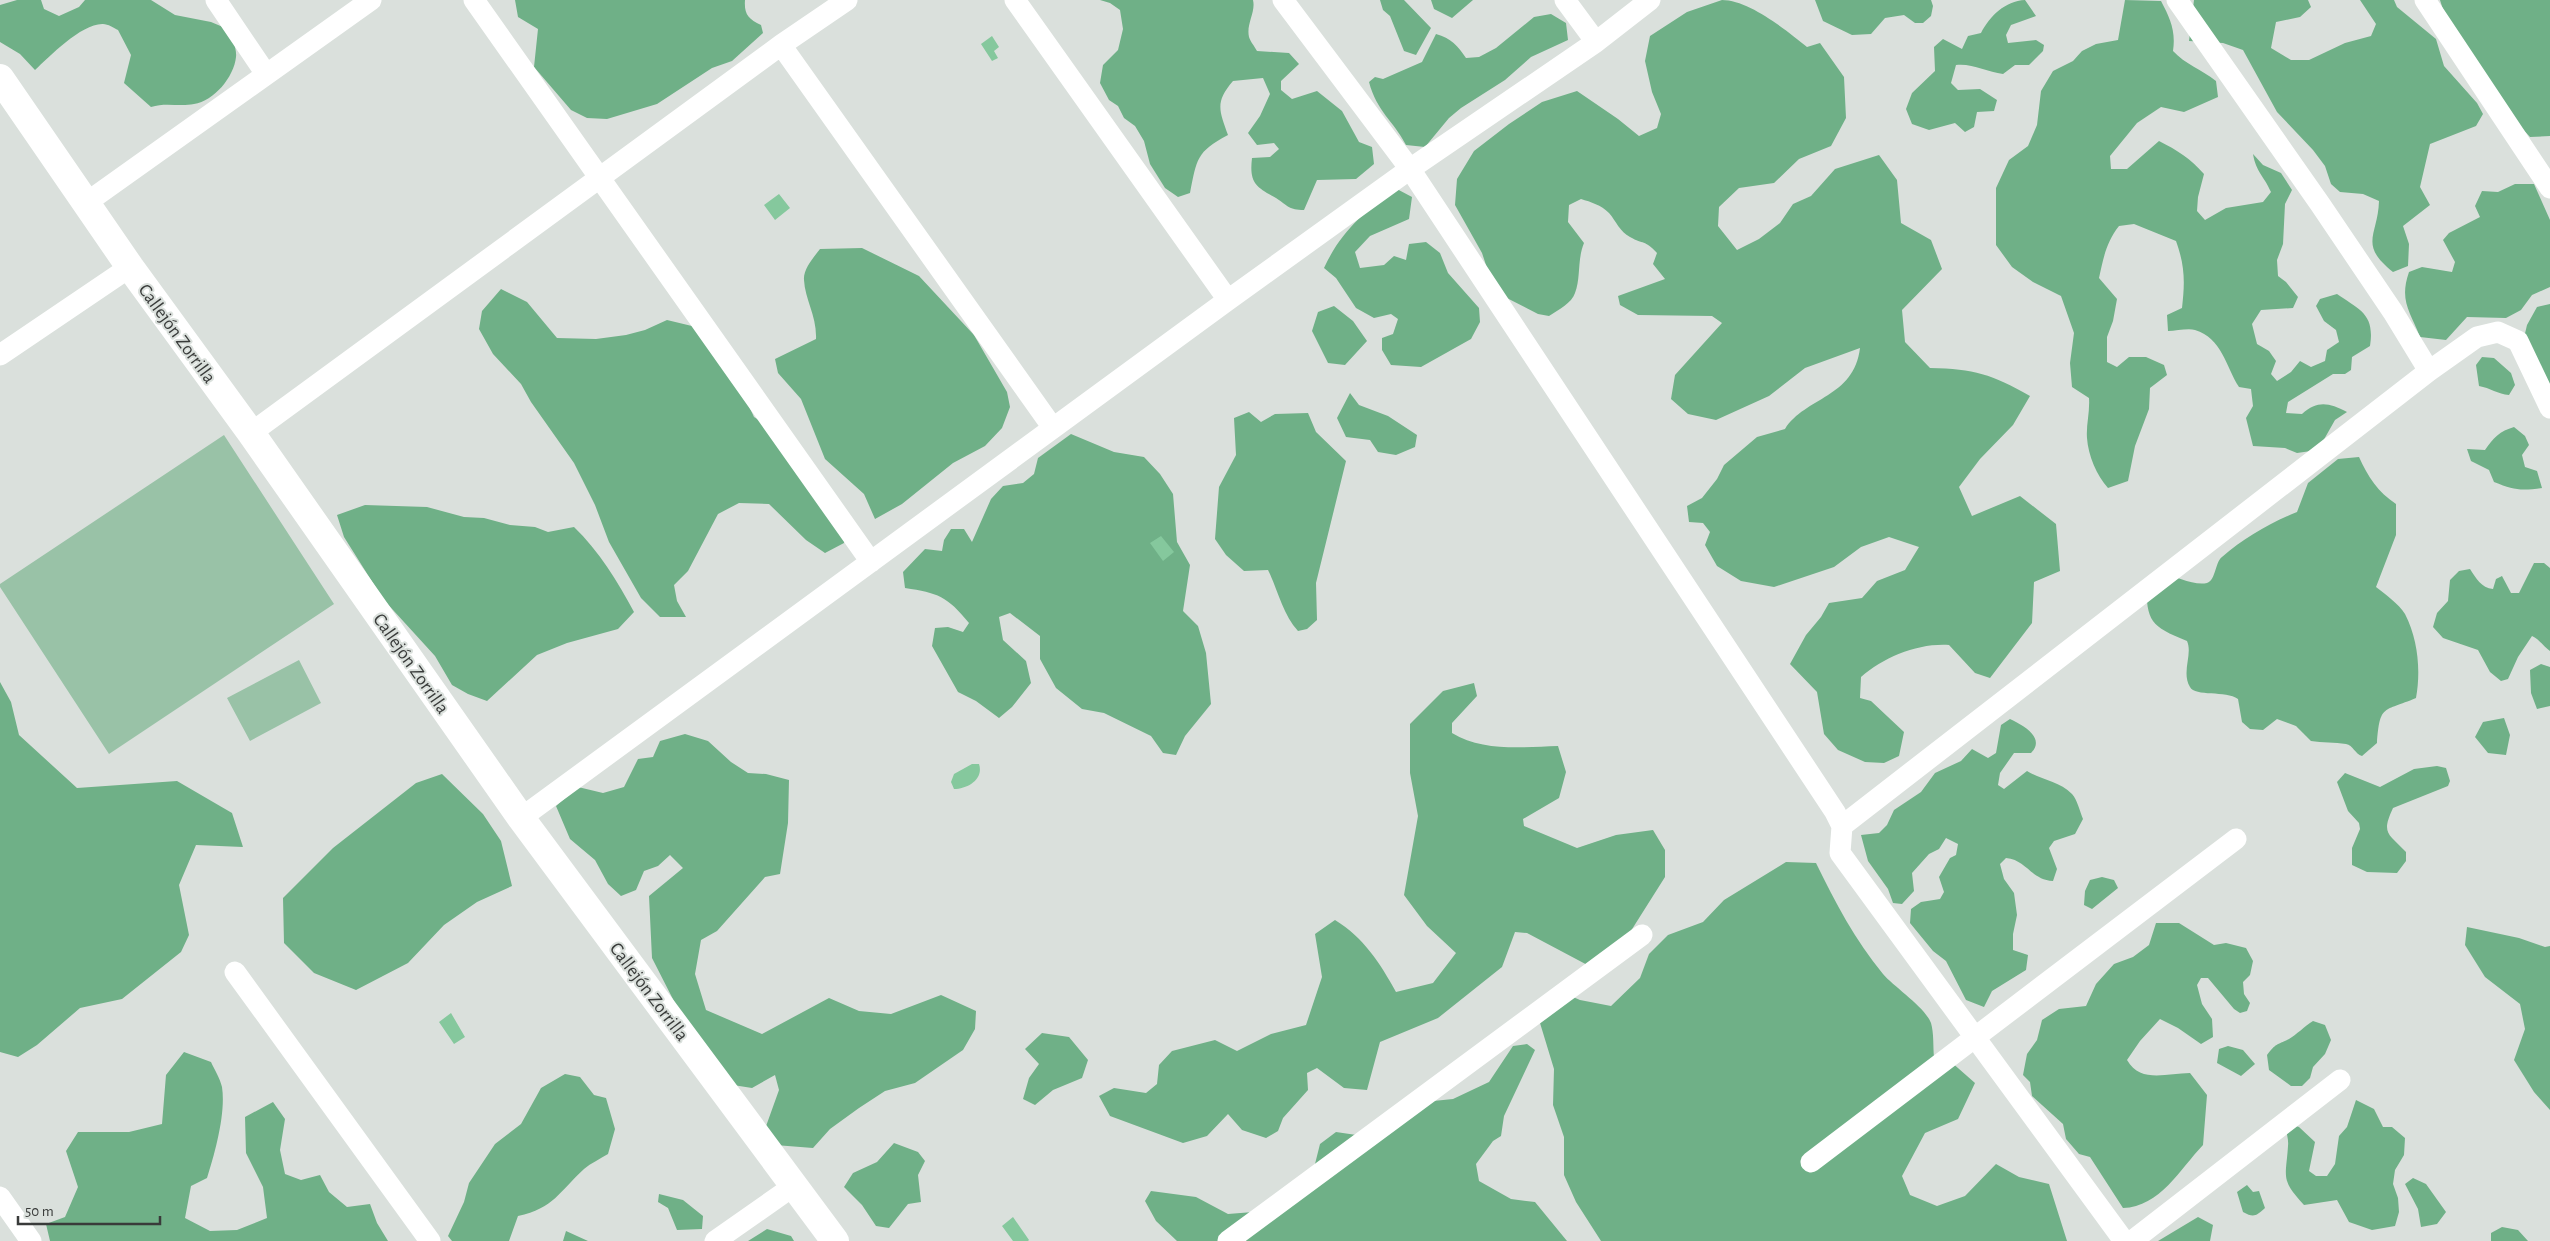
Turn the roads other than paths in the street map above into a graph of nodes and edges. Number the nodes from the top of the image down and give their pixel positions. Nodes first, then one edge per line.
1 (216, 0) edge
2 (371, 0) edge
3 (474, 0) edge
4 (847, 0) edge
5 (1015, 0) edge
6 (1284, 0) edge
7 (1565, 0) edge
8 (1650, 0) edge
9 (2177, 0) edge
10 (2425, 0) edge
11 (1596, 42) junction
12 (781, 45) junction
13 (266, 74) junction
14 (0, 78) edge
15 (1410, 169) junction
16 (600, 178) junction
17 (2550, 188) edge
18 (86, 202) junction
19 (130, 267) junction
20 (1228, 300) junction
21 (0, 355) edge
22 (2429, 371) junction
23 (2550, 408) edge
24 (1053, 428) junction
25 (251, 433) junction
26 (871, 562) junction
27 (521, 818) junction
28 (1842, 826) junction
29 (2236, 839) dead end
30 (1642, 935) dead end
31 (235, 972) dead end
32 (1976, 1037) junction
33 (2340, 1080) dead end
34 (1811, 1162) dead end
35 (795, 1185) junction
36 (0, 1197) edge
37 (31, 1241) edge
38 (430, 1241) edge
39 (715, 1241) edge
40 (835, 1241) edge
41 (1228, 1241) edge
42 (2124, 1241) edge
43 (2132, 1241) edge

1 - 13 street
2 - 13 street
3 - 16 street
4 - 12 street
5 - 20 street
6 - 15 street
7 - 11 street
8 - 11 street
9 - 22 street
10 - 17 street
11 - 15 street
12 - 16 street
12 - 24 street
13 - 18 street
14 - 18 street, Callejón Zorrilla
15 - 20 street
15 - 28 street
16 - 25 street
16 - 26 street
18 - 19 street, Callejón Zorrilla
19 - 21 street
19 - 25 street, Callejón Zorrilla
20 - 24 street
22 - 23 street
22 - 28 street
24 - 26 street
25 - 27 street, Callejón Zorrilla
26 - 27 street
27 - 35 street, Callejón Zorrilla
28 - 32 street
29 - 32 street
30 - 41 street
31 - 38 street
32 - 34 street
32 - 42 street
33 - 43 street
35 - 39 street
35 - 40 street, Callejón Zorrilla
36 - 37 street

